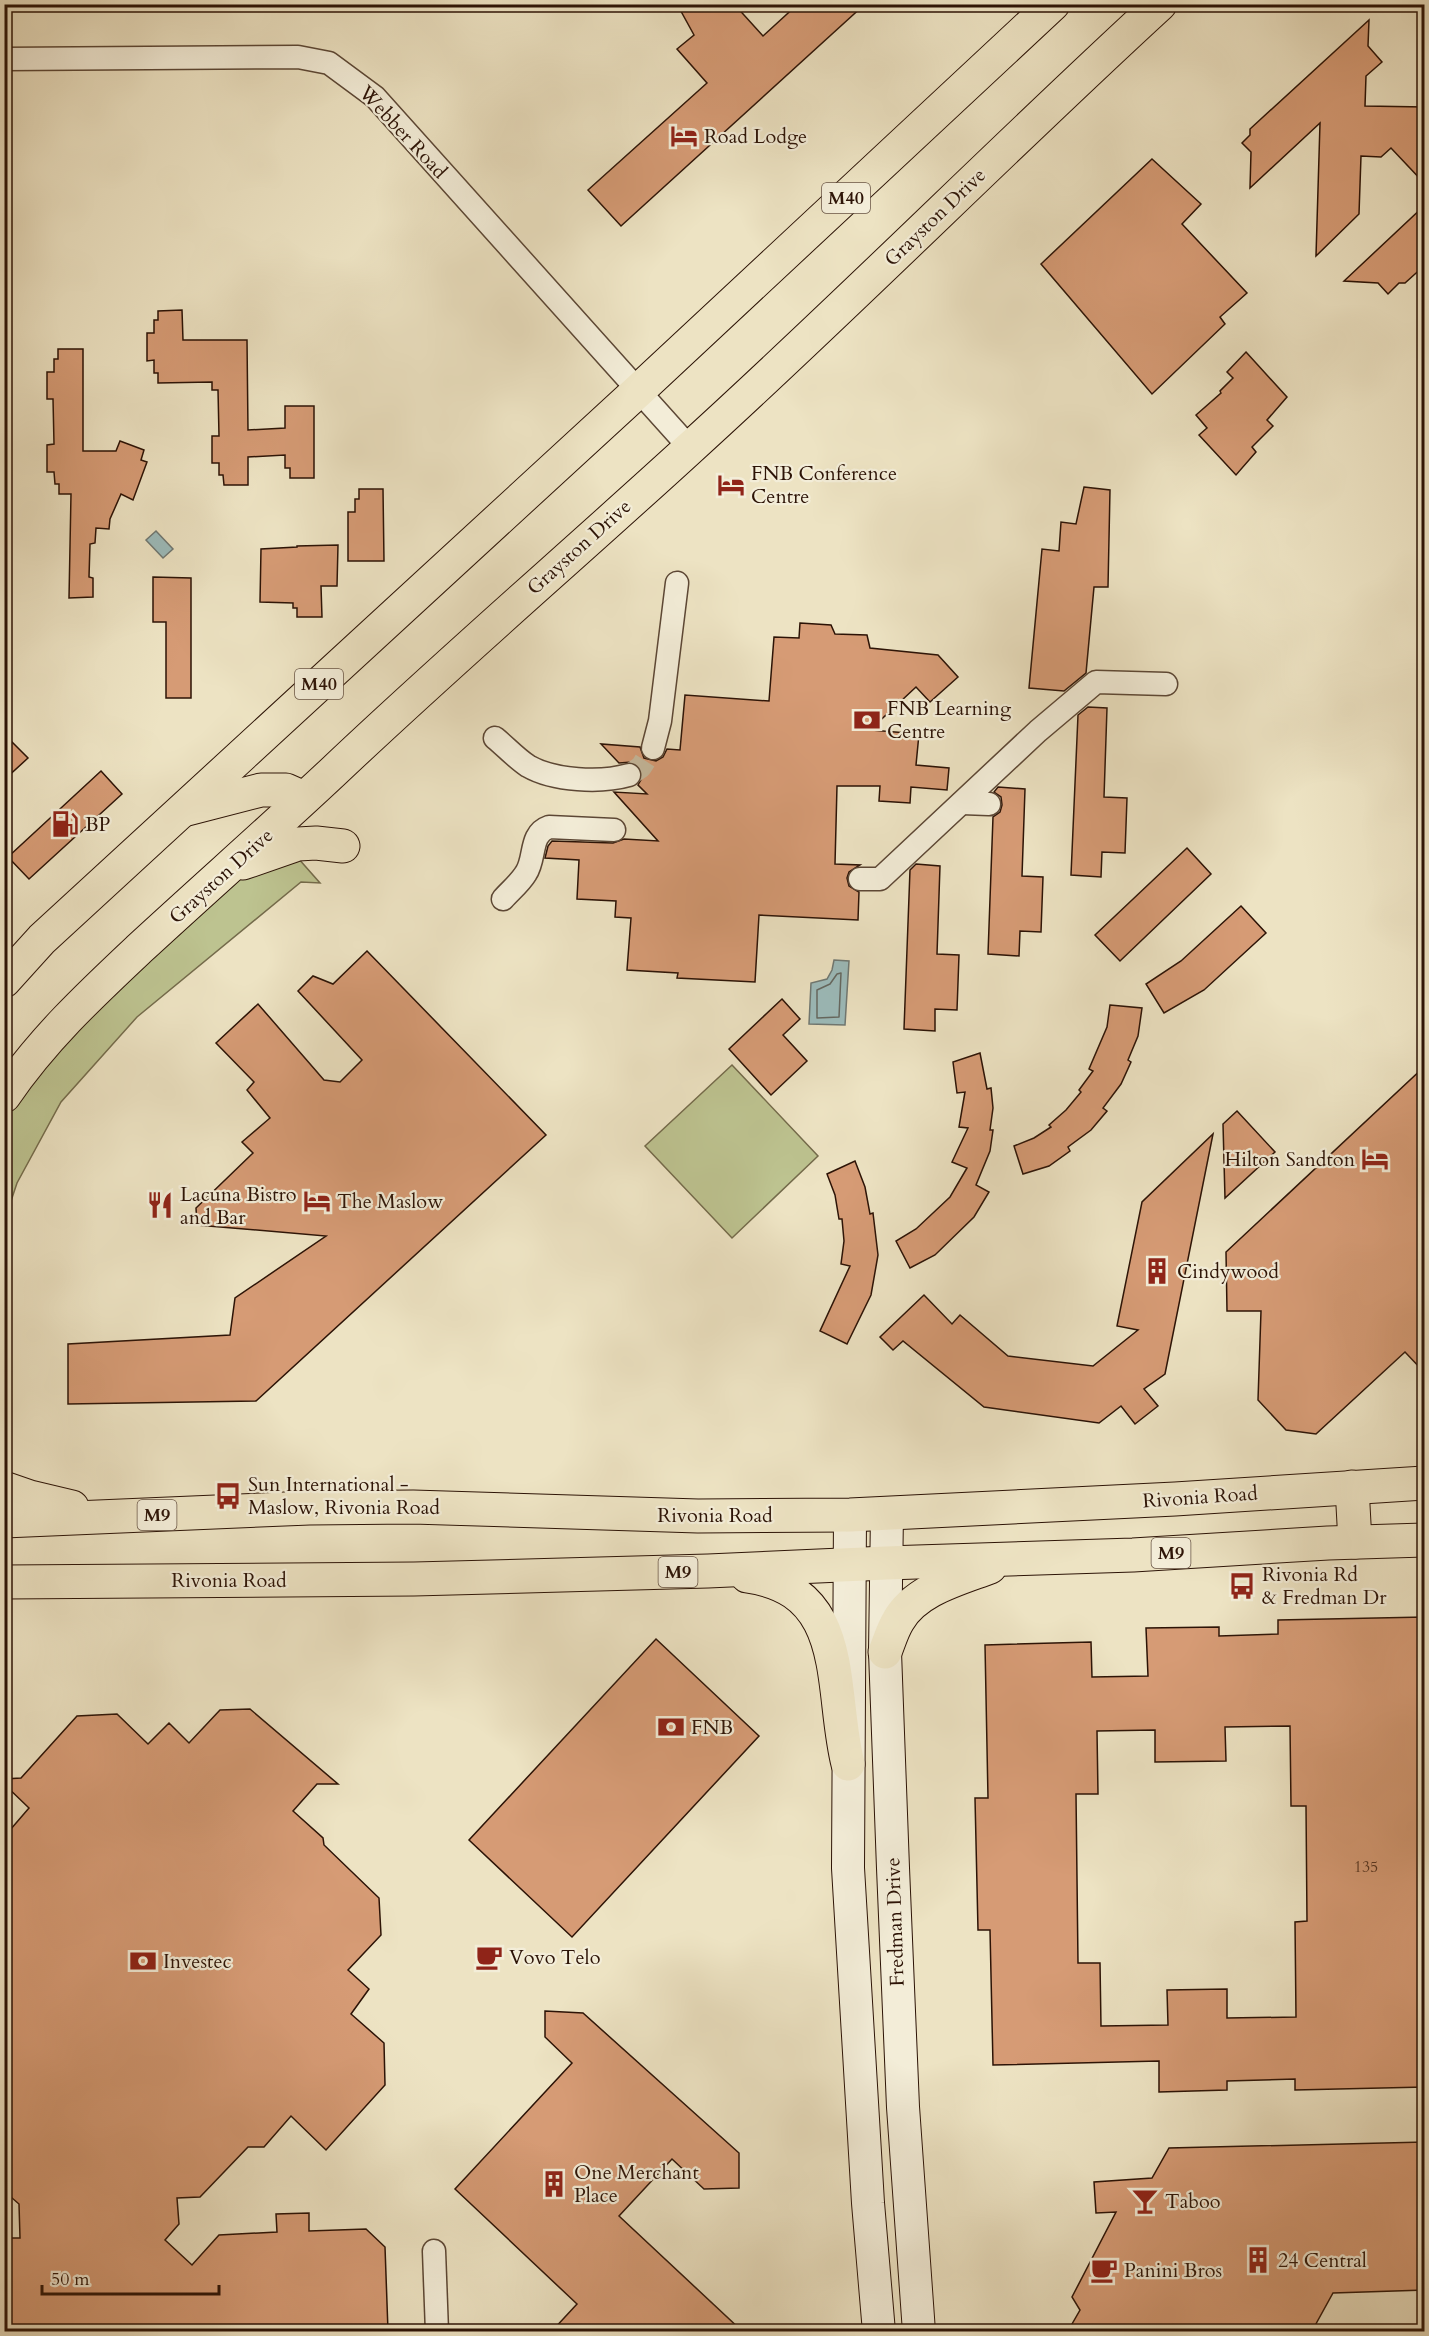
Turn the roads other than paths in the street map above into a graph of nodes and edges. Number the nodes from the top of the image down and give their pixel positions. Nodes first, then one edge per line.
1 (1053, 4) edge
2 (1160, 4) edge
3 (4, 59) edge
4 (638, 391) junction
5 (690, 448) junction
6 (677, 583) dead end
7 (1166, 684) dead end
8 (1074, 725) dead end
9 (1038, 731) junction
10 (495, 738) dead end
11 (653, 748) tunnel mouth
12 (630, 775) tunnel mouth
13 (304, 798) junction
14 (962, 803) junction
15 (989, 804) dead end
16 (183, 810) junction
17 (614, 830) dead end
18 (343, 846) dead end
19 (218, 876) junction
20 (906, 881) dead end
21 (503, 899) dead end
22 (4, 981) edge
23 (4, 1096) edge
24 (1425, 1483) edge
25 (1352, 1487) junction
26 (4, 1488) edge
27 (887, 1513) junction
28 (850, 1515) junction
29 (108, 1517) junction
30 (4, 1521) edge
31 (1425, 1539) edge
32 (1355, 1542) junction
33 (1014, 1558) junction
34 (886, 1563) junction
35 (849, 1565) junction
36 (708, 1571) junction
37 (4, 1582) edge
38 (885, 1652) junction
39 (849, 1764) junction
40 (435, 2251) dead end
41 (878, 2329) edge
42 (438, 2331) edge
43 (919, 2331) edge

1 - 4 main road, M40
2 - 5 main road, Grayston Drive
3 - 4 street, Webber Road
4 - 5 street, Webber Road
4 - 16 main road, M40
5 - 13 main road, Grayston Drive
6 - 11 street
7 - 9 street
8 - 9 street
9 - 14 street
10 - 12 street
13 - 16 main road
13 - 19 main road, Grayston Drive
14 - 15 street
14 - 20 street
16 - 22 main road, M40
17 - 21 street
18 - 19 main road
19 - 23 main road, Grayston Drive
24 - 25 main road, Rivonia Road / M9
25 - 27 main road, Rivonia Road / M9
25 - 32 main road
26 - 29 main road
27 - 28 main road, Rivonia Road / M9
27 - 34 street, Fredman Drive
28 - 29 main road, Rivonia Road / M9
28 - 35 street
29 - 30 main road, Rivonia Road / M9
31 - 32 main road, Rivonia Road / M9
32 - 33 main road, Rivonia Road / M9
33 - 34 main road, Rivonia Road / M9
33 - 38 main road
34 - 35 main road, Rivonia Road / M9
34 - 38 street, Fredman Drive
35 - 36 main road, Rivonia Road / M9
35 - 39 street
36 - 37 main road, Rivonia Road / M9
36 - 39 main road
38 - 43 street, Fredman Drive
39 - 41 street
40 - 42 street

